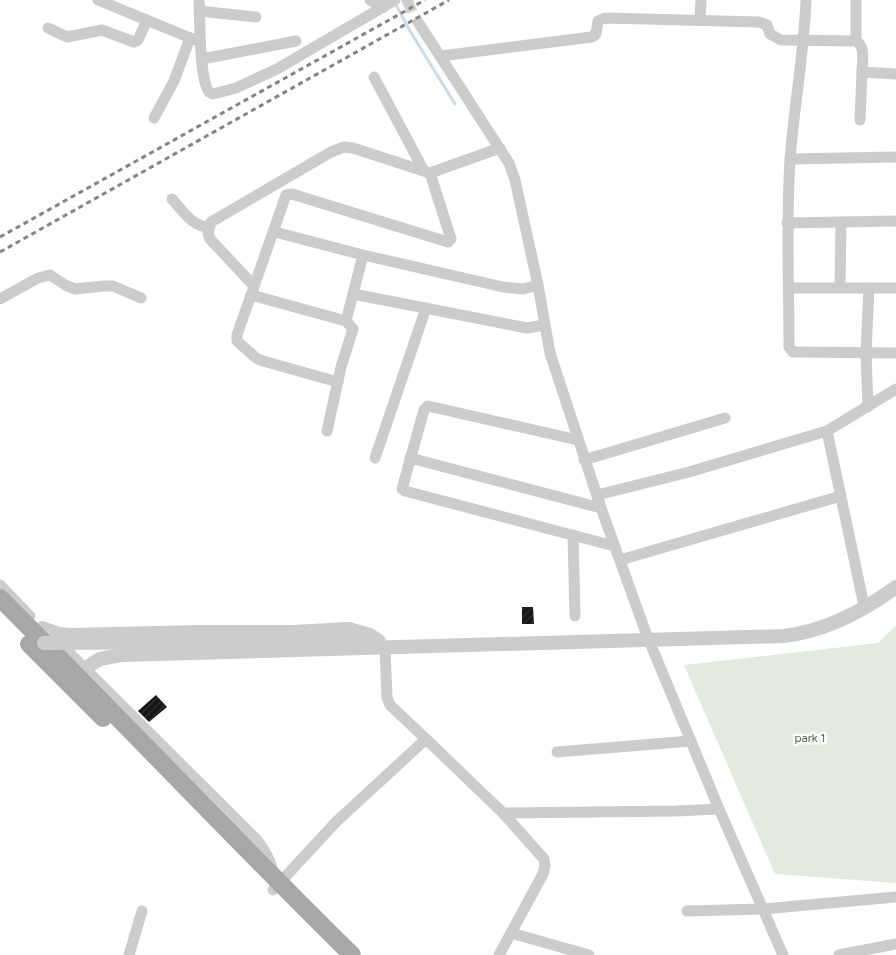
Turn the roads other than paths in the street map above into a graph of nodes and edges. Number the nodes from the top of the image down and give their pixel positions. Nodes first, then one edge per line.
1 (98, 0) edge
2 (370, 0) edge
3 (395, 0) edge
4 (702, 0) edge
5 (806, 0) edge
6 (856, 0) edge
7 (199, 6) edge
8 (384, 7) junction
9 (412, 10) tunnel mouth
10 (256, 17) dead end
11 (700, 19) junction
12 (147, 20) junction
13 (48, 28) dead end
14 (195, 40) junction
15 (804, 40) junction
16 (296, 41) dead end
17 (856, 41) junction
18 (441, 56) junction
19 (202, 59) junction
20 (862, 72) junction
21 (896, 74) edge
22 (374, 77) dead end
23 (154, 118) dead end
24 (860, 120) dead end
25 (500, 148) junction
26 (896, 156) edge
27 (790, 159) junction
28 (427, 172) junction
29 (172, 199) dead end
30 (896, 221) edge
31 (841, 222) junction
32 (787, 224) junction
33 (208, 227) junction
34 (275, 232) junction
35 (363, 255) junction
36 (538, 285) junction
37 (840, 287) junction
38 (788, 288) junction
39 (869, 288) junction
40 (896, 288) edge
41 (253, 290) junction
42 (353, 294) junction
43 (141, 298) dead end
44 (0, 299) edge
45 (426, 308) junction
46 (346, 321) junction
47 (535, 327) junction
48 (896, 353) edge
49 (866, 354) junction
50 (338, 382) junction
51 (896, 389) edge
52 (868, 407) junction
53 (725, 418) dead end
54 (327, 431) dead end
55 (827, 431) junction
56 (578, 440) junction
57 (375, 458) dead end
58 (410, 458) junction
59 (584, 460) junction
60 (597, 495) junction
61 (841, 496) junction
62 (601, 508) junction
63 (573, 535) junction
64 (614, 546) junction
65 (620, 560) junction
66 (896, 577) edge
67 (0, 585) edge
68 (896, 587) edge
69 (0, 598) edge
70 (863, 601) junction
71 (0, 615) edge
72 (575, 616) dead end
73 (43, 636) junction
74 (648, 636) junction
75 (379, 644) junction
76 (84, 669) junction
77 (426, 739) junction
78 (691, 741) junction
79 (558, 752) dead end
80 (719, 808) junction
81 (503, 814) junction
82 (274, 882) junction
83 (896, 896) edge
84 (763, 909) junction
85 (687, 911) dead end
86 (142, 912) dead end
87 (511, 933) junction
88 (896, 944) edge
89 (129, 955) edge
90 (340, 955) edge
91 (352, 955) edge
92 (499, 955) edge
93 (589, 955) edge
94 (783, 955) edge
95 (839, 955) edge

1 - 12 street
2 - 8 street
3 - 8 street
4 - 11 street
5 - 15 street
6 - 17 street
7 - 10 street
7 - 14 street
8 - 19 street
9 - 18 street
11 - 15 street
11 - 18 street
12 - 13 street
12 - 14 street
14 - 19 street
14 - 23 street
15 - 17 street
15 - 27 street
16 - 19 street
17 - 20 street
18 - 25 street
20 - 21 street
20 - 24 street
22 - 28 street
25 - 28 street
25 - 36 street
26 - 27 street
27 - 32 street
28 - 33 street
28 - 34 street
29 - 33 street
30 - 31 street
31 - 32 street
31 - 37 street
32 - 38 street
33 - 41 street
34 - 35 street
34 - 41 street
35 - 36 street
35 - 42 street
36 - 47 street
37 - 38 street
37 - 39 street
38 - 49 street
39 - 40 street
39 - 49 street
41 - 46 street
41 - 50 street
42 - 45 street
42 - 46 street
43 - 44 street
45 - 47 street
45 - 57 street
46 - 50 street
47 - 56 street
48 - 49 street
49 - 52 street
50 - 54 street
51 - 52 street
52 - 55 street
53 - 59 street
55 - 60 street
55 - 61 street
56 - 58 street
56 - 59 street
58 - 62 street
58 - 63 street
59 - 60 street
60 - 62 street
61 - 65 street
61 - 70 street
62 - 64 street
63 - 64 street
63 - 72 street
64 - 65 street
65 - 74 street
66 - 70 street
67 - 73 street
68 - 74 street
69 - 73 main road
70 - 74 street
71 - 82 main road
73 - 75 street, bridge
73 - 76 street
73 - 82 main road
74 - 75 street
74 - 78 street
75 - 76 street
75 - 77 street
76 - 82 street
77 - 81 street
77 - 82 street
78 - 79 street
78 - 80 street
80 - 81 street
80 - 84 street
81 - 87 street
82 - 90 main road
82 - 91 main road
83 - 84 street
84 - 85 street
84 - 94 street
86 - 89 street
87 - 92 street
87 - 93 street
88 - 95 street

